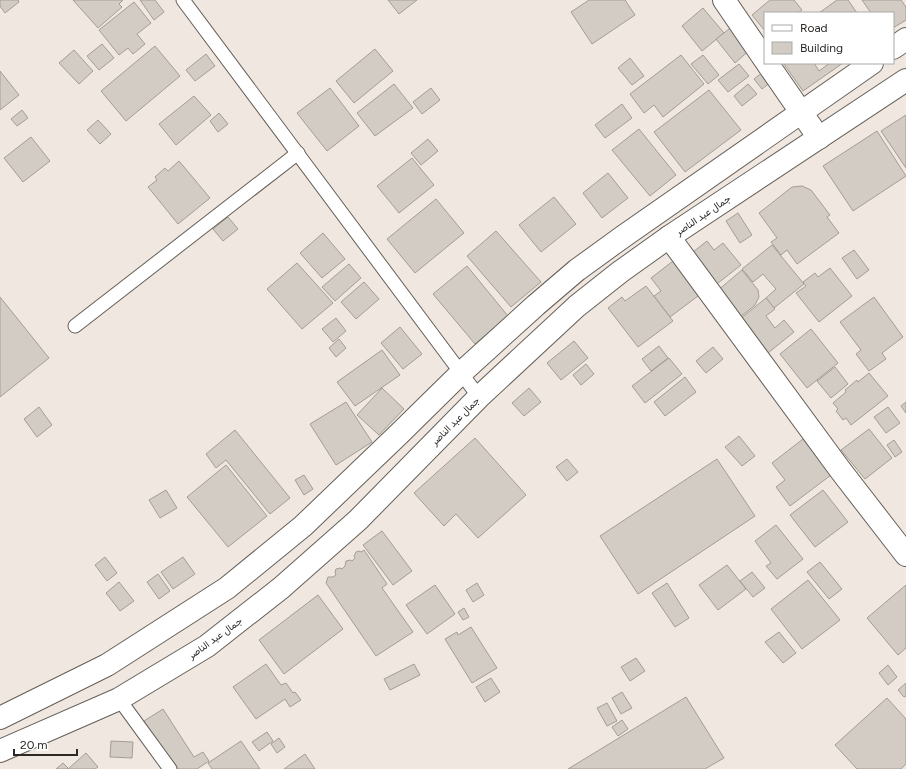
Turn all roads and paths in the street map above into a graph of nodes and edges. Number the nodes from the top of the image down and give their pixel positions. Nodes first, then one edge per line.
1 (182, 0) edge
2 (724, 0) edge
3 (906, 39) edge
4 (894, 47) edge
5 (764, 59) edge
6 (768, 64) edge
7 (871, 64) edge
8 (906, 80) edge
9 (802, 112) junction
10 (819, 138) junction
11 (298, 152) junction
12 (669, 237) junction
13 (75, 326) dead end
14 (462, 373) junction
15 (479, 396) junction
16 (906, 555) edge
17 (119, 699) junction
18 (0, 718) edge
19 (0, 750) edge
20 (170, 769) edge

1 - 11 lane
2 - 5 main road
3 - 4 main road
6 - 9 main road
7 - 9 main road
8 - 10 main road, جمال عبد الناصر
9 - 10 main road
9 - 14 main road
10 - 12 main road, جمال عبد الناصر
11 - 13 lane
11 - 14 lane
12 - 15 main road, جمال عبد الناصر
12 - 16 main road
14 - 15 lane
14 - 18 main road
15 - 17 main road, جمال عبد الناصر
17 - 19 main road, جمال عبد الناصر
17 - 20 lane

